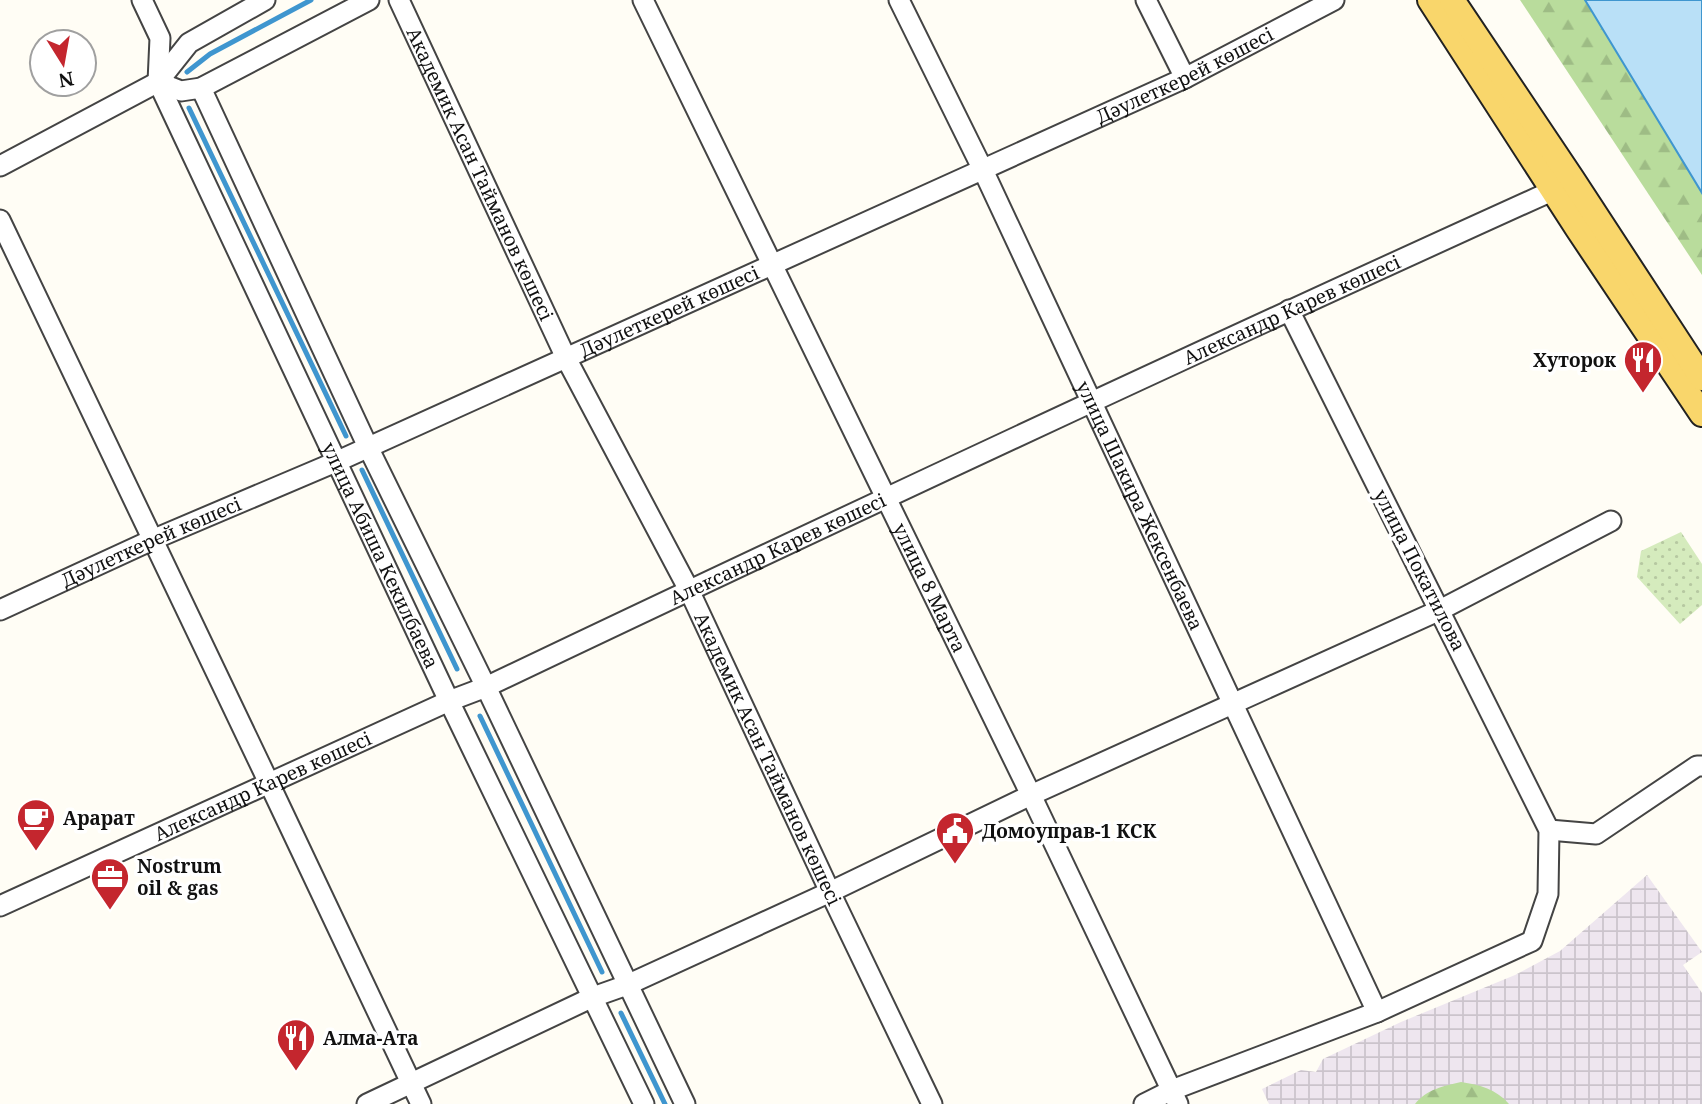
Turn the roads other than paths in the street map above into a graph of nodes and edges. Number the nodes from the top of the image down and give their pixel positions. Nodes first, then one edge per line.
1 (142, 0) edge
2 (265, 0) edge
3 (369, 0) edge
4 (399, 0) edge
5 (643, 0) edge
6 (899, 0) edge
7 (1146, 0) edge
8 (1334, 0) edge
9 (1430, 0) edge
10 (1452, 0) edge
11 (1185, 78) junction
12 (158, 82) junction
13 (201, 88) junction
14 (0, 166) edge
15 (983, 170) junction
16 (1563, 185) junction
17 (0, 220) edge
18 (772, 265) junction
19 (1289, 310) junction
20 (566, 358) junction
21 (1702, 378) edge
22 (1091, 402) junction
23 (1702, 414) edge
24 (368, 447) junction
25 (338, 461) junction
26 (886, 499) junction
27 (1611, 521) dead end
28 (152, 540) junction
29 (689, 590) junction
30 (0, 610) edge
31 (1440, 610) junction
32 (486, 687) junction
33 (449, 701) junction
34 (1233, 704) junction
35 (1702, 766) edge
36 (269, 783) junction
37 (1031, 796) junction
38 (1549, 830) junction
39 (830, 892) junction
40 (0, 905) edge
41 (627, 985) junction
42 (593, 997) junction
43 (1377, 1012) junction
44 (411, 1084) junction
45 (1175, 1097) edge
46 (367, 1104) edge
47 (421, 1104) edge
48 (644, 1104) edge
49 (685, 1104) edge
50 (932, 1104) edge
51 (1144, 1104) edge

1 - 12 street, улица Абиша Кекилбаева
2 - 12 street
3 - 13 street
4 - 20 street, Академик Асан Тайманов көшесі
5 - 18 street, улица 8 Марта
6 - 15 street, улица Шакира Жексенбаева
7 - 11 street
8 - 11 street, Дәулеткерей көшесі
9 - 16 main road
10 - 16 main road
11 - 15 street, Дәулеткерей көшесі
12 - 13 street
12 - 14 street
12 - 25 street, улица Абиша Кекилбаева
13 - 24 street, улица Абиша Кекилбаева
15 - 18 street, Дәулеткерей көшесі
15 - 22 street, улица Шакира Жексенбаева
16 - 19 street, Александр Карев көшесі
16 - 21 main road
16 - 23 main road
17 - 28 street
18 - 20 street, Дәулеткерей көшесі
18 - 26 street, улица 8 Марта
19 - 22 street, Александр Карев көшесі
19 - 31 street, улица Покатилова
20 - 24 street, Дәулеткерей көшесі
20 - 29 street, Академик Асан Тайманов көшесі
22 - 26 street, Александр Карев көшесі
22 - 34 street, улица Шакира Жексенбаева
24 - 25 street, Дәулеткерей көшесі
24 - 32 street, улица Абиша Кекилбаева
25 - 28 street, Дәулеткерей көшесі
25 - 33 street, улица Абиша Кекилбаева
26 - 29 street, Александр Карев көшесі
26 - 37 street, улица 8 Марта
27 - 31 street
28 - 30 street, Дәулеткерей көшесі
28 - 36 street
29 - 32 street, Александр Карев көшесі
29 - 39 street, Академик Асан Тайманов көшесі
31 - 34 street
31 - 38 street, улица Покатилова
32 - 33 street, Александр Карев көшесі
32 - 41 street, улица Абиша Кекилбаева
33 - 36 street, Александр Карев көшесі
33 - 42 street, улица Абиша Кекилбаева
34 - 37 street
34 - 43 street, улица Шакира Жексенбаева
35 - 38 street
36 - 40 street, Александр Карев көшесі
36 - 44 street
37 - 39 street
37 - 45 street, улица 8 Марта
38 - 43 street
39 - 41 street
39 - 50 street, Академик Асан Тайманов көшесі
41 - 42 street
41 - 49 street, улица Абиша Кекилбаева
42 - 44 street
42 - 48 street, улица Абиша Кекилбаева
43 - 45 street
44 - 46 street
44 - 47 street
45 - 51 street

